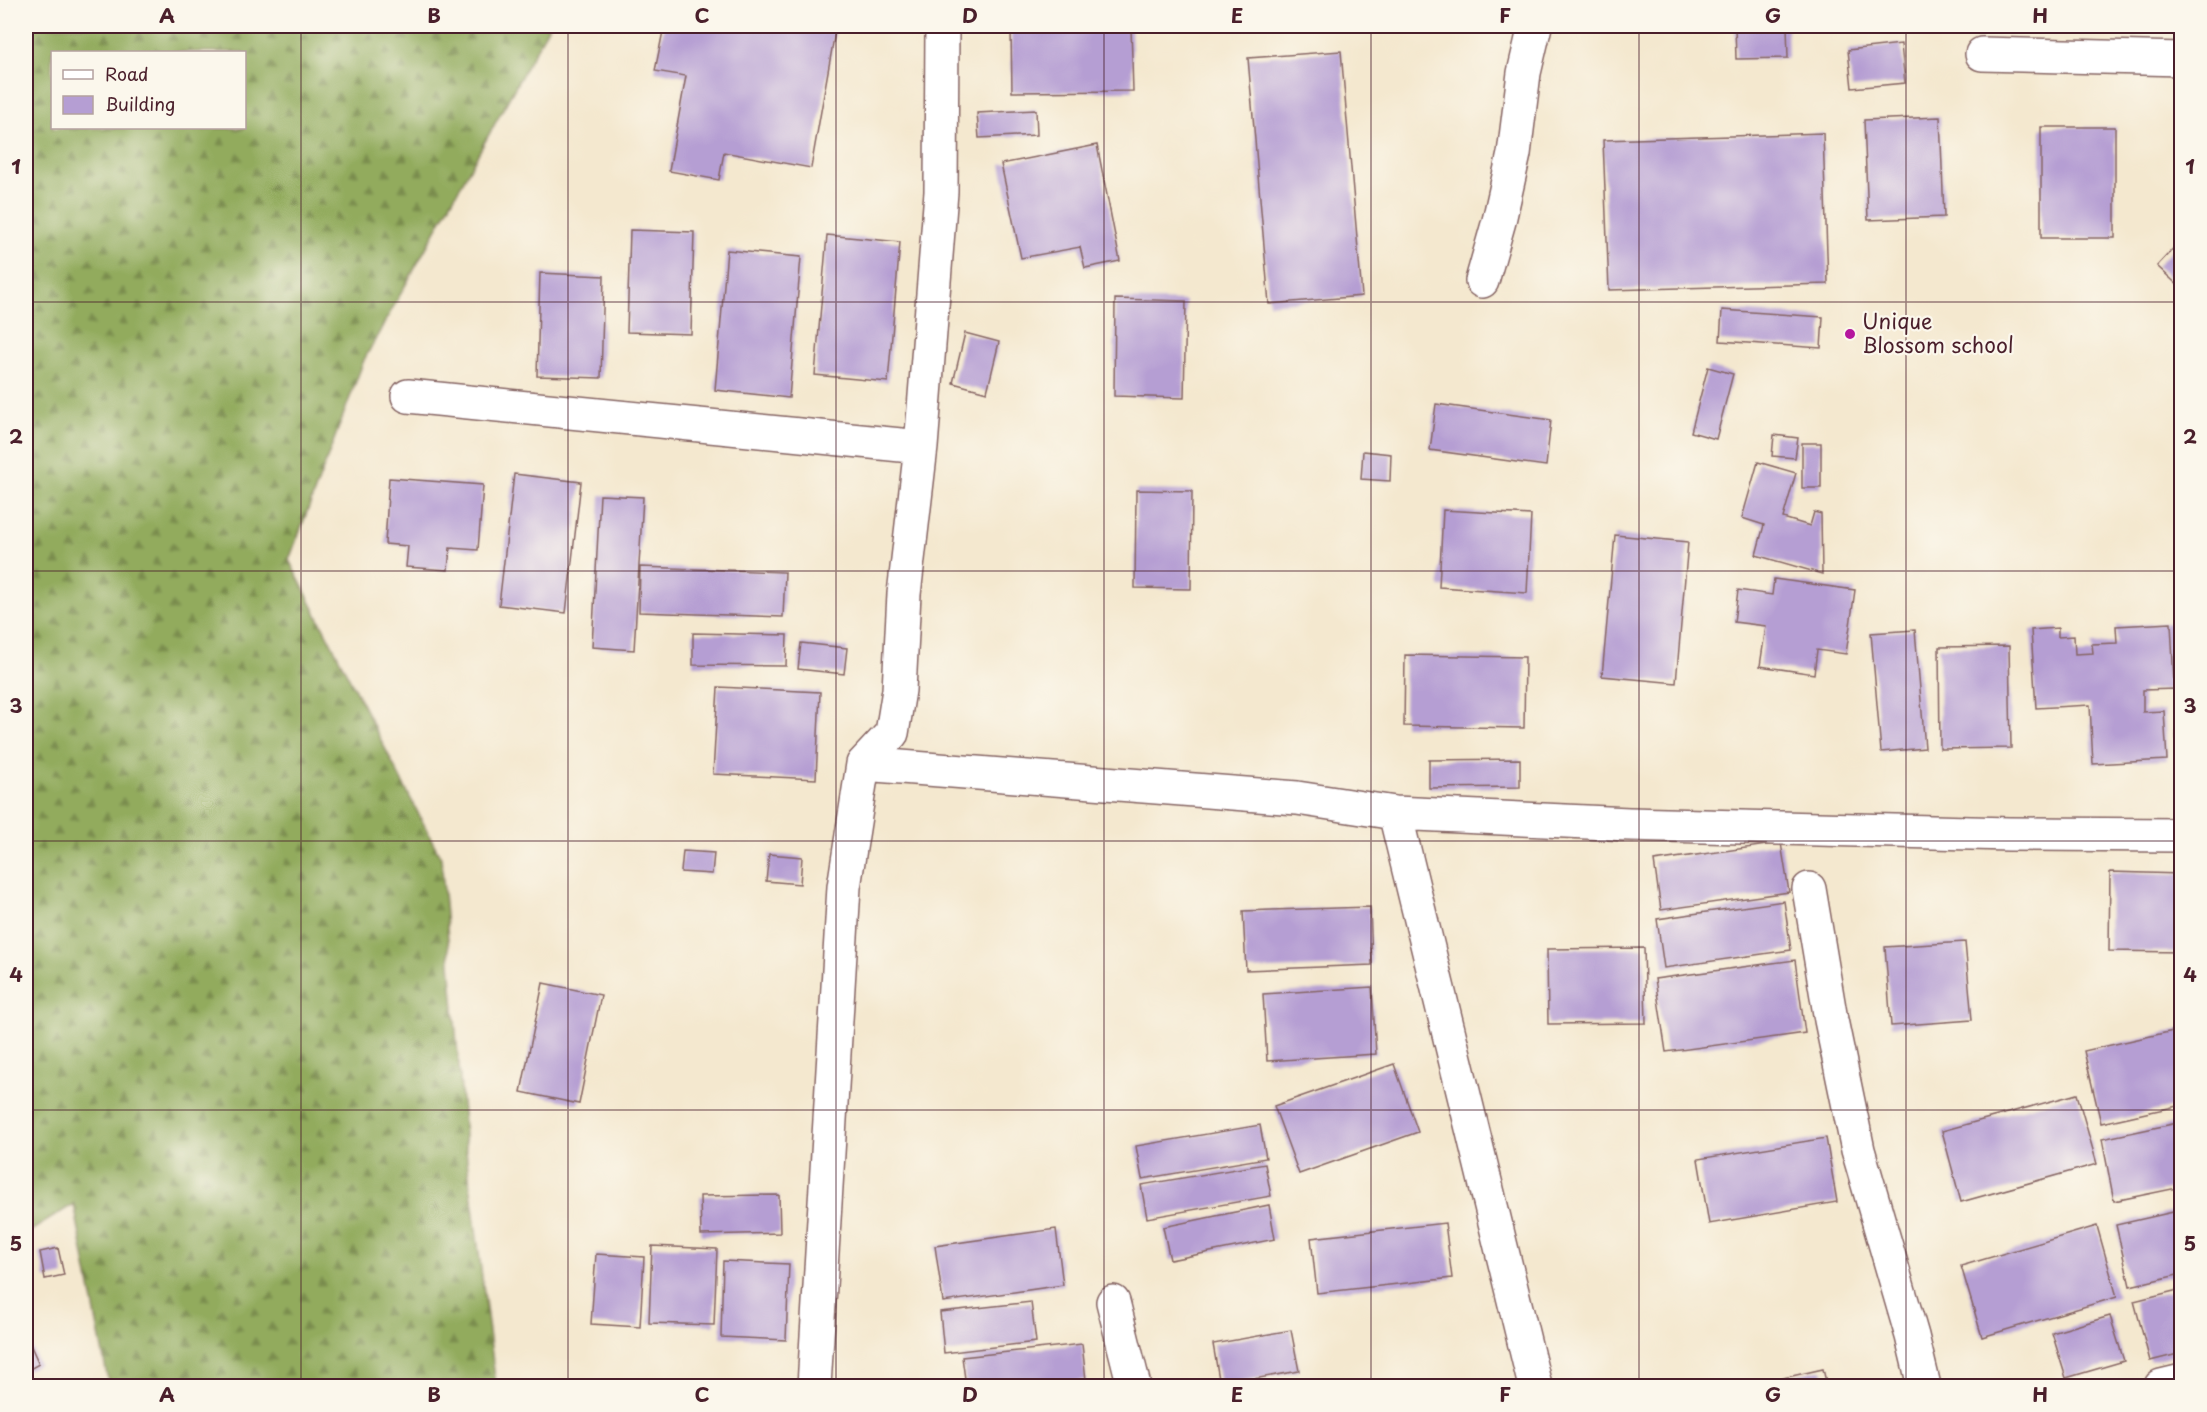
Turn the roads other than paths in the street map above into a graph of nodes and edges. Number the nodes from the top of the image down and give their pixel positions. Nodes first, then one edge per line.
1 (942, 26) edge
2 (1535, 26) edge
3 (1982, 54) dead end
4 (2181, 59) edge
5 (1482, 281) dead end
6 (408, 396) dead end
7 (921, 447) junction
8 (863, 764) junction
9 (1395, 813) junction
10 (2181, 835) edge
11 (1809, 889) dead end
12 (1113, 1302) dead end
13 (2181, 1381) edge
14 (814, 1386) edge
15 (1134, 1386) edge
16 (1535, 1386) edge
17 (1924, 1386) edge
18 (2161, 1386) edge

1 - 7 street
2 - 5 street
3 - 4 street
6 - 7 street
7 - 8 street
8 - 9 street
8 - 14 street
9 - 10 street
9 - 16 street
11 - 17 street
12 - 15 street
13 - 18 street

